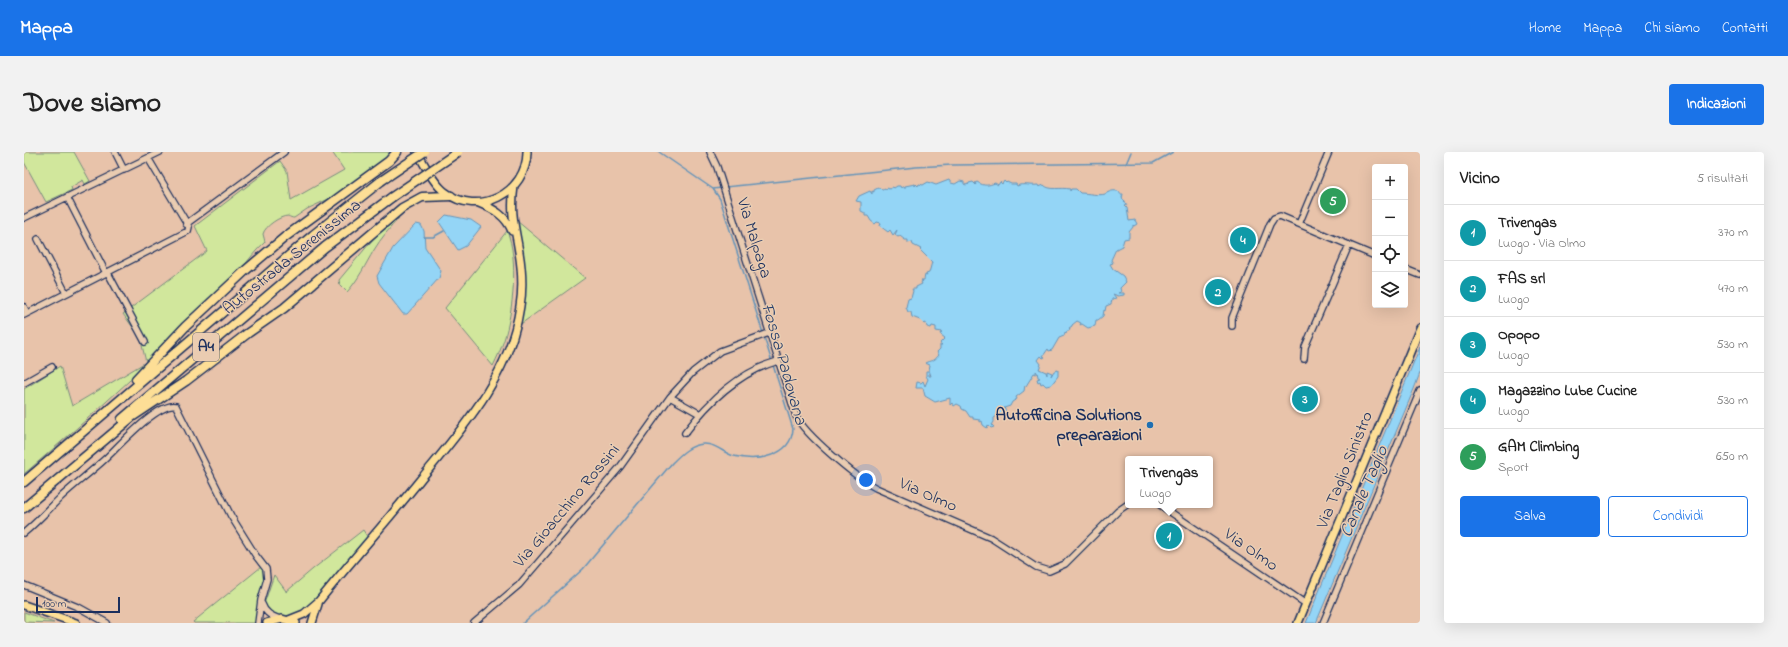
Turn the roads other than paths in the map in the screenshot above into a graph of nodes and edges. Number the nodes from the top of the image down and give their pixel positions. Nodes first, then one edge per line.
1 (115, 152) edge
2 (160, 152) edge
3 (284, 152) edge
4 (397, 152) edge
5 (417, 152) edge
6 (424, 152) edge
7 (458, 152) edge
8 (527, 152) edge
9 (710, 152) edge
10 (1329, 152) edge
11 (148, 158) junction
12 (124, 170) junction
13 (514, 186) junction
14 (450, 196) junction
15 (67, 197) junction
16 (479, 202) junction
17 (24, 218) edge
18 (186, 224) junction
19 (1299, 224) junction
20 (38, 239) dead end
21 (518, 245) junction
22 (1349, 245) junction
23 (1372, 255) edge
24 (1408, 270) edge
25 (107, 273) junction
26 (1420, 275) edge
27 (66, 293) junction
28 (24, 307) edge
29 (26, 314) edge
30 (1232, 326) dead end
31 (1420, 328) edge
32 (768, 333) junction
33 (144, 342) dead end
34 (1304, 359) dead end
35 (774, 362) junction
36 (52, 367) dead end
37 (24, 383) edge
38 (1420, 390) edge
39 (670, 397) junction
40 (104, 413) junction
41 (700, 414) junction
42 (685, 433) dead end
43 (24, 482) edge
44 (24, 502) edge
45 (1125, 506) edge
46 (24, 508) edge
47 (1164, 508) edge
48 (24, 534) edge
49 (24, 585) edge
50 (261, 600) junction
51 (319, 601) junction
52 (1306, 604) junction
53 (24, 605) edge
54 (285, 620) junction
55 (76, 623) edge
56 (107, 623) edge
57 (258, 623) edge
58 (267, 623) edge
59 (296, 623) edge
60 (312, 623) edge
61 (474, 623) edge
62 (1298, 623) edge
63 (1323, 623) edge

1 - 12 street
2 - 11 street
3 - 18 street
4 - 40 highway
5 - 14 main road
6 - 40 highway, Autostrada Serenissima / A4, bridge
7 - 44 highway, Autostrada Serenissima / A4, bridge
8 - 13 main road
9 - 32 street, Via Malpaga
10 - 19 street
11 - 12 street
11 - 18 street
12 - 15 street
13 - 16 main road
13 - 21 main road
14 - 16 main road
14 - 46 highway
15 - 17 street
15 - 25 street
16 - 21 main road
18 - 25 street
19 - 22 street
19 - 30 street
20 - 27 street
21 - 51 main road
22 - 23 street
22 - 34 street
24 - 26 street
25 - 27 street
25 - 33 street
27 - 29 street
28 - 29 street
31 - 52 main road, Via Taglio Sinistro
32 - 35 street, Via Olmo
32 - 39 street, Via Gioacchino Rossini
35 - 41 street
35 - 45 street, Via Olmo
36 - 37 street
38 - 63 street
39 - 41 street
39 - 61 street, Via Gioacchino Rossini
40 - 43 highway, Autostrada Serenissima / A4
41 - 42 street
47 - 52 street, Via Olmo
48 - 50 street
49 - 56 street
50 - 54 street
50 - 57 street
51 - 54 main road
51 - 60 main road
52 - 62 main road, Via Taglio Sinistro
53 - 55 main road
54 - 58 main road
54 - 59 main road

